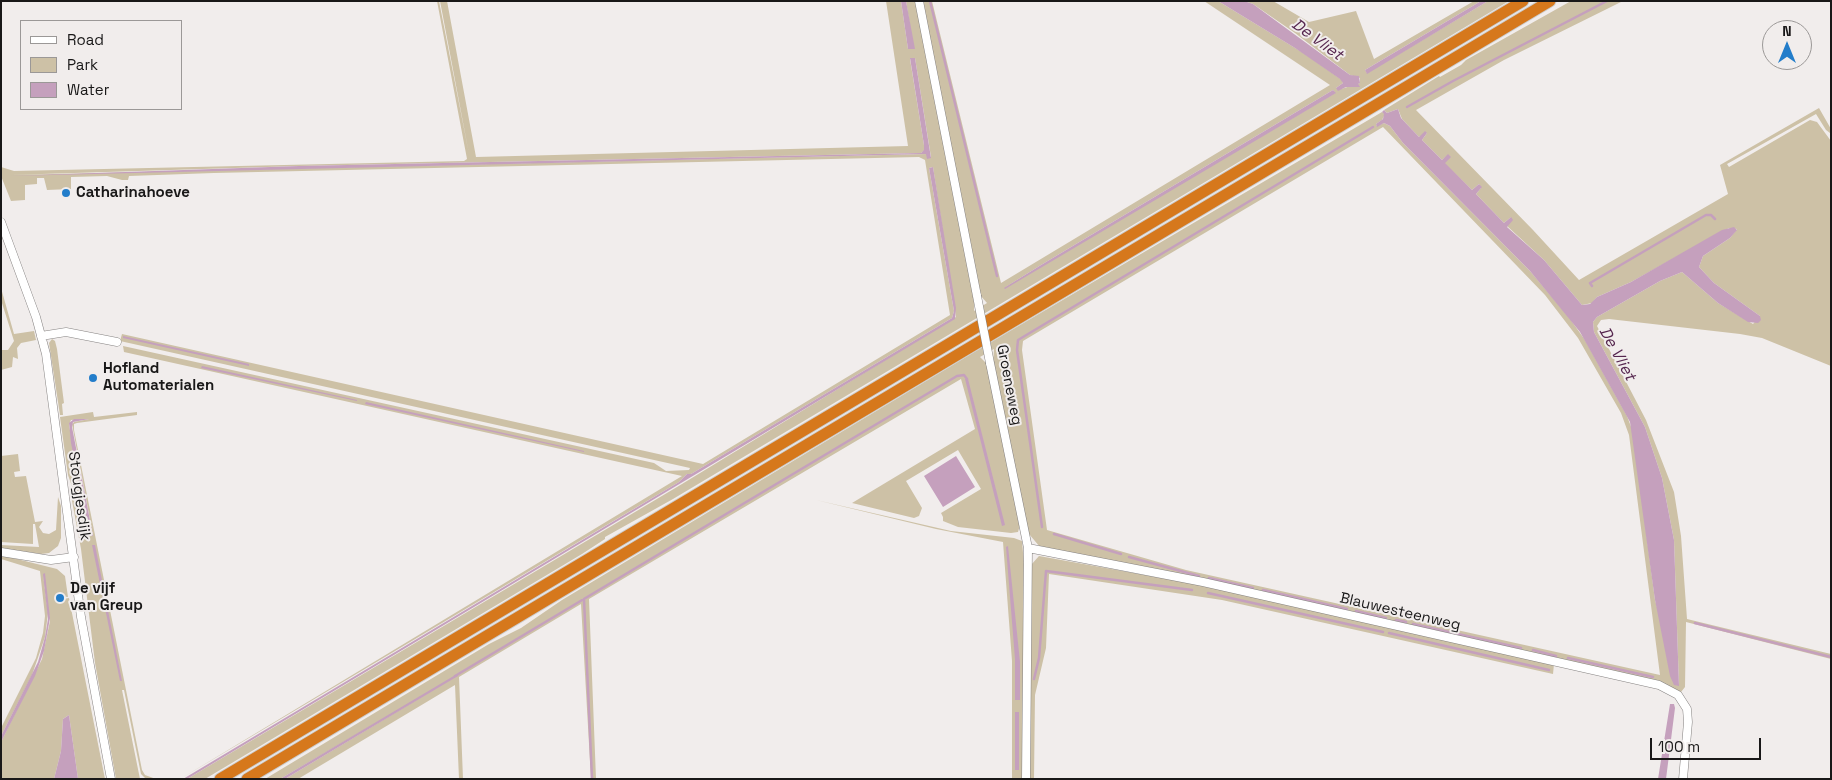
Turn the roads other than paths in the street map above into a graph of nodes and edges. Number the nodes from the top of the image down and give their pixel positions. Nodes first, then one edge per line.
1 (919, 1) edge
2 (1523, 1) edge
3 (1550, 1) edge
4 (1, 222) edge
5 (42, 336) junction
6 (117, 342) dead end
7 (1028, 548) junction
8 (1, 552) edge
9 (74, 557) junction
10 (111, 779) edge
11 (220, 779) edge
12 (247, 779) edge
13 (1026, 779) edge
14 (1683, 779) edge

1 - 7 street, Groeneweg, bridge
2 - 11 highway
3 - 12 highway
4 - 5 street, Stougjesdijk
5 - 6 street
5 - 9 street, Stougjesdijk
7 - 13 street, Groeneweg
7 - 14 street, Blauwesteenweg
8 - 9 street
9 - 10 street, Stougjesdijk

